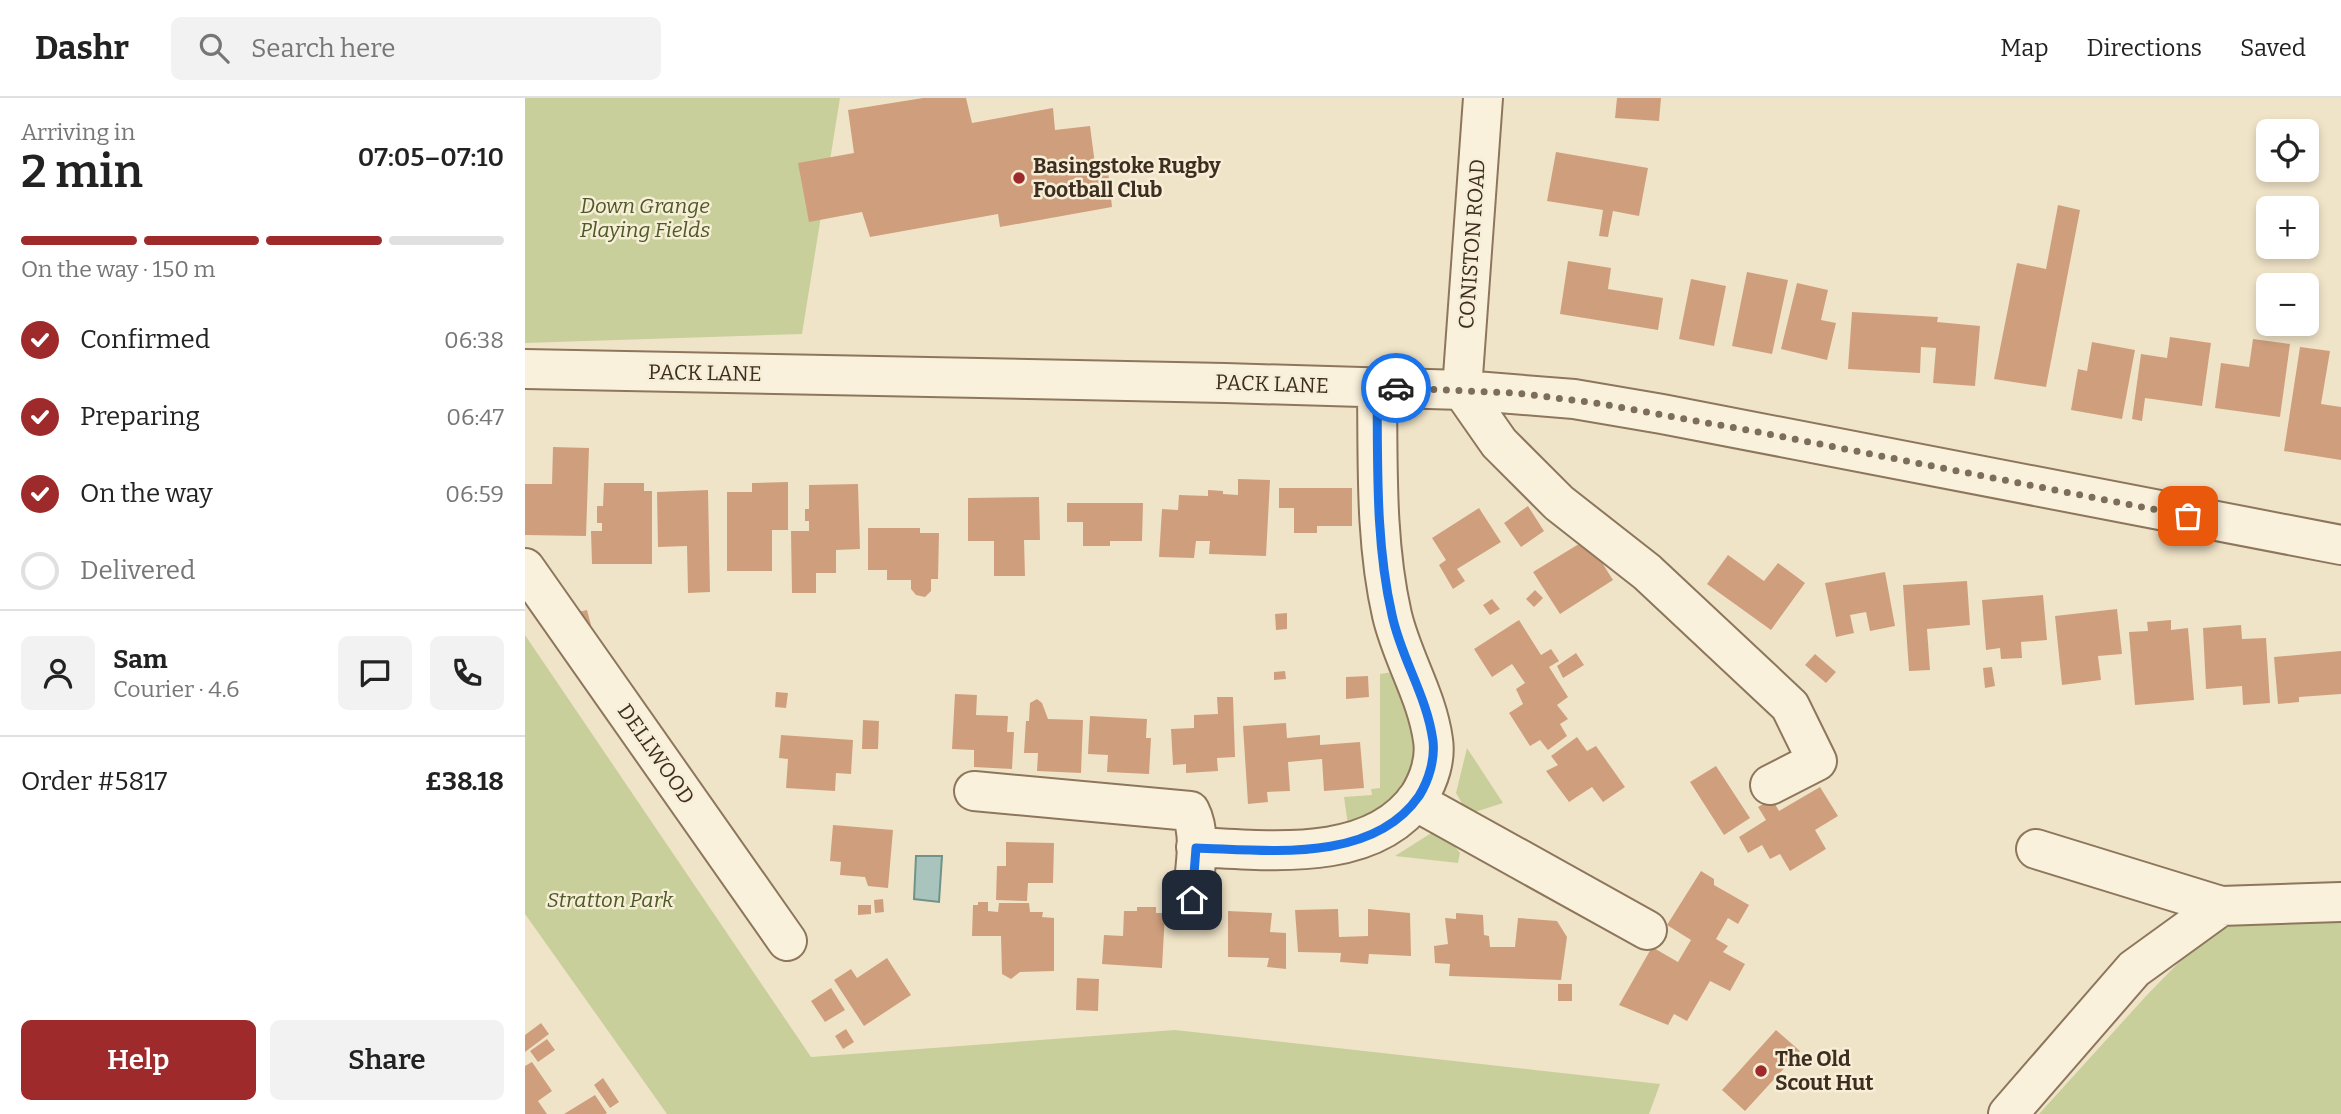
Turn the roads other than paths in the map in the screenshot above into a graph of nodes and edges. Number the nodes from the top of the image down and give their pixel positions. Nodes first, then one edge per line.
1 (1483, 98) edge
2 (525, 369) edge
3 (1377, 387) junction
4 (1462, 390) junction
5 (2341, 545) edge
6 (525, 568) edge
7 (1770, 785) dead end
8 (974, 791) dead end
9 (1415, 801) junction
10 (1196, 834) junction
11 (2036, 849) dead end
12 (1192, 900) dead end
13 (2341, 902) edge
14 (2221, 906) junction
15 (1647, 930) dead end
16 (787, 941) dead end
17 (2008, 1114) edge

1 - 4 street, CONISTON ROAD
2 - 3 street, PACK LANE
3 - 4 street, PACK LANE
3 - 9 street
4 - 5 street, PACK LANE
4 - 7 street
6 - 16 street, DELLWOOD
8 - 10 street
9 - 10 street
9 - 15 street
10 - 12 street
11 - 14 street
13 - 14 street
14 - 17 street

